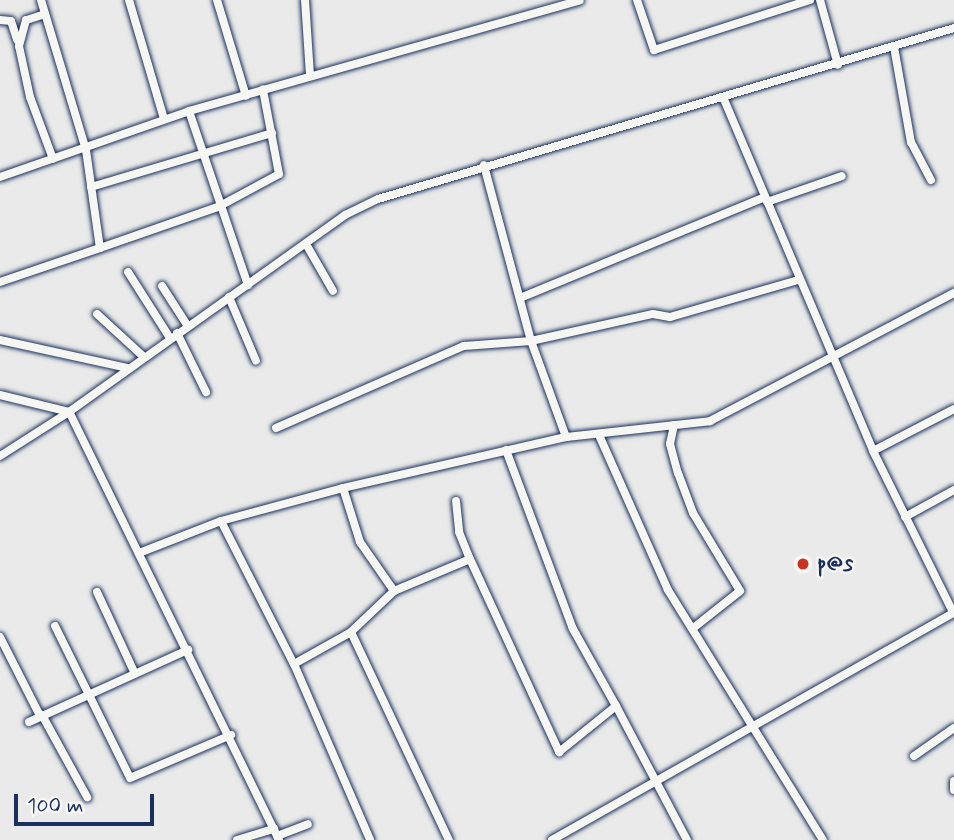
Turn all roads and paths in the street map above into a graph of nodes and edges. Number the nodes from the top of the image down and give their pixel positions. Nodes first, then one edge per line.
1 (41, 0) edge
2 (129, 0) edge
3 (217, 0) edge
4 (305, 0) edge
5 (580, 0) edge
6 (637, 0) edge
7 (810, 0) edge
8 (820, 0) edge
9 (45, 14) junction
10 (0, 20) edge
11 (954, 28) edge
12 (19, 46) junction
13 (894, 47) junction
14 (838, 65) junction
15 (310, 76) junction
16 (263, 90) junction
17 (246, 96) junction
18 (723, 97) junction
19 (188, 111) junction
20 (164, 119) junction
21 (272, 133) junction
22 (86, 150) junction
23 (203, 155) junction
24 (53, 159) junction
25 (484, 165) junction
26 (842, 176) dead end
27 (0, 177) edge
28 (931, 180) dead end
29 (91, 187) junction
30 (766, 200) junction
31 (218, 207) junction
32 (306, 244) junction
33 (100, 248) junction
34 (128, 272) dead end
35 (798, 280) junction
36 (0, 282) edge
37 (248, 285) junction
38 (162, 286) dead end
39 (333, 290) dead end
40 (954, 293) edge
41 (229, 297) junction
42 (520, 298) junction
43 (97, 314) dead end
44 (187, 325) junction
45 (173, 335) junction
46 (0, 340) edge
47 (531, 341) junction
48 (832, 356) junction
49 (144, 357) junction
50 (256, 361) dead end
51 (127, 368) junction
52 (206, 392) dead end
53 (0, 395) edge
54 (954, 409) edge
55 (69, 412) junction
56 (674, 425) junction
57 (276, 428) dead end
58 (599, 435) junction
59 (566, 437) junction
60 (506, 450) junction
61 (873, 451) junction
62 (0, 456) edge
63 (343, 488) junction
64 (954, 490) edge
65 (456, 501) dead end
66 (905, 517) junction
67 (221, 522) junction
68 (139, 553) junction
69 (470, 559) junction
70 (394, 591) junction
71 (97, 592) dead end
72 (954, 612) edge
73 (55, 626) dead end
74 (692, 629) junction
75 (351, 632) junction
76 (0, 637) edge
77 (188, 650) junction
78 (294, 664) junction
79 (135, 674) junction
80 (88, 695) junction
81 (616, 706) junction
82 (41, 716) junction
83 (29, 722) dead end
84 (754, 726) junction
85 (954, 728) edge
86 (230, 735) junction
87 (914, 756) dead end
88 (954, 781) edge
89 (657, 784) junction
90 (954, 790) edge
91 (87, 797) dead end
92 (308, 824) dead end
93 (277, 835) edge
94 (237, 840) edge
95 (370, 840) edge
96 (449, 840) edge
97 (552, 840) edge
98 (687, 840) edge
99 (823, 840) edge

1 - 9 street
2 - 20 street
3 - 17 street
4 - 15 street
5 - 15 street
6 - 7 street
8 - 14 street
9 - 12 street
9 - 22 street
10 - 12 street
11 - 13 street
12 - 24 street
13 - 14 street
13 - 28 street
14 - 18 street
15 - 16 street
16 - 17 street
16 - 21 street
17 - 19 street
18 - 25 street
18 - 30 street
19 - 20 street
19 - 23 street
20 - 22 street
21 - 23 street
21 - 31 street
22 - 24 street
22 - 29 street
23 - 29 street
23 - 31 street
24 - 27 street
25 - 32 street
25 - 42 street
26 - 30 street
29 - 33 street
30 - 35 street
30 - 42 street
31 - 33 street
31 - 37 street
32 - 37 street
32 - 39 street
33 - 36 street
34 - 45 street
35 - 47 street
35 - 48 street
37 - 41 street
38 - 44 street
40 - 48 street
41 - 44 street
41 - 50 street
42 - 47 street
43 - 49 street
44 - 45 street
45 - 49 street
45 - 52 street
46 - 51 street
47 - 57 street
47 - 59 street
48 - 56 street
48 - 61 street
49 - 51 street
51 - 55 street
53 - 55 street
54 - 61 street
55 - 62 street
55 - 68 street
56 - 58 street
56 - 74 street
58 - 59 street
58 - 74 street
59 - 60 street
60 - 63 street
60 - 81 street
61 - 66 street
63 - 67 street
63 - 70 street
64 - 66 street
65 - 69 street
66 - 72 street
67 - 68 street
67 - 78 street
68 - 77 street
69 - 70 street
69 - 81 street
70 - 75 street
71 - 79 street
72 - 84 street
73 - 80 street
74 - 84 street
75 - 78 street
75 - 96 street
76 - 82 street
77 - 79 street
77 - 86 street
78 - 95 street
79 - 80 street
80 - 82 street
80 - 86 street
81 - 89 street
82 - 83 street
82 - 91 street
84 - 89 street
84 - 99 street
85 - 87 street
86 - 93 street
88 - 90 street
89 - 97 street
89 - 98 street
92 - 93 street
93 - 94 street

